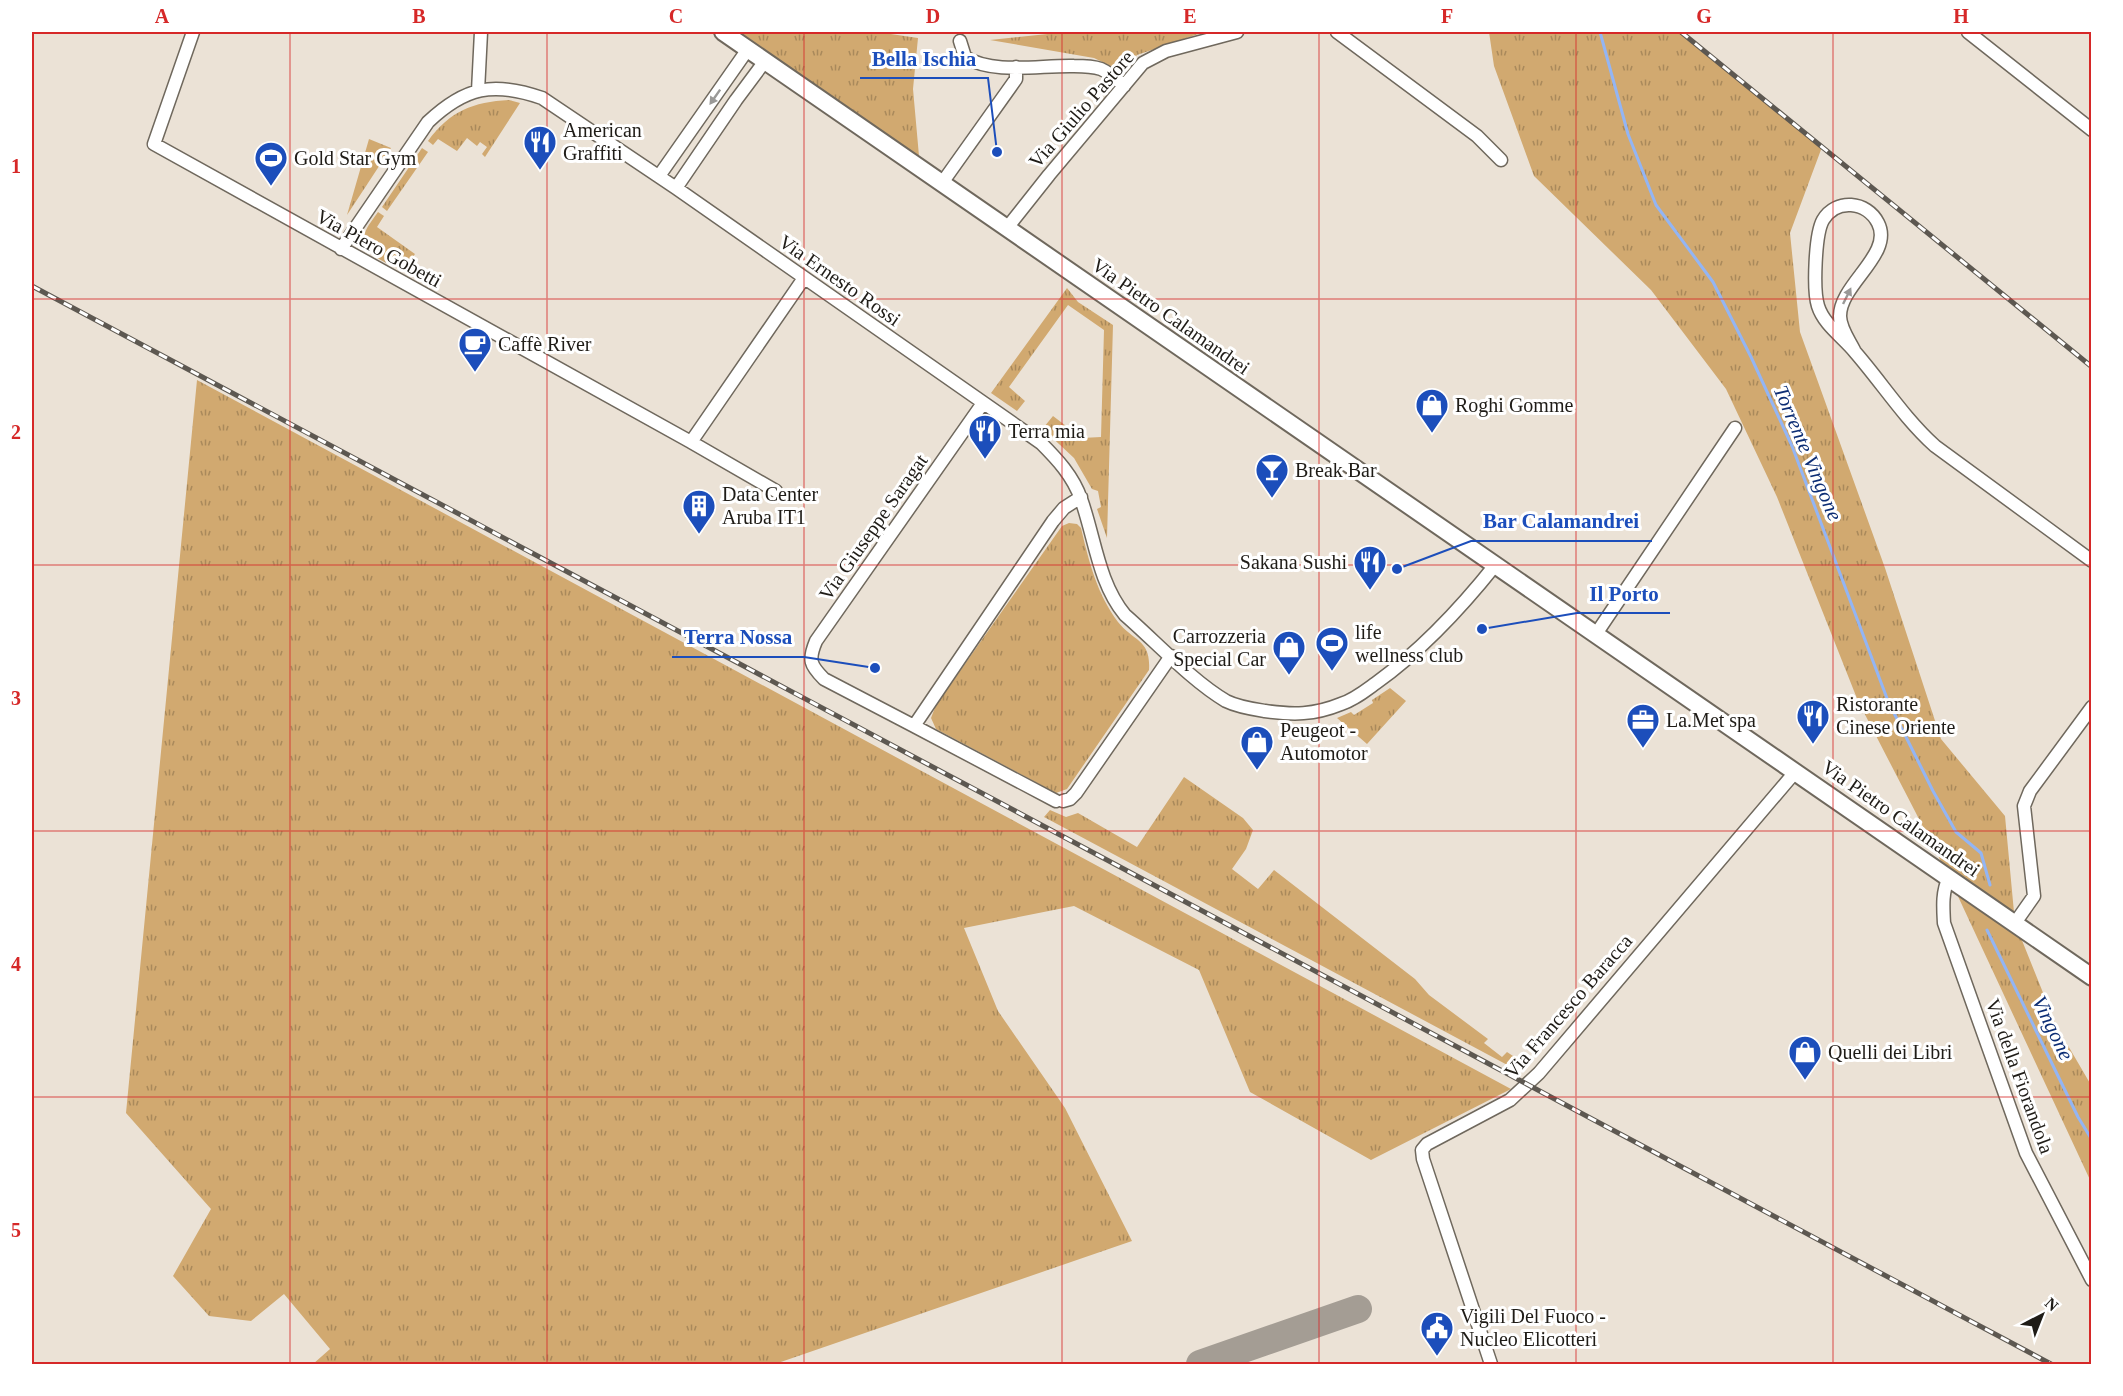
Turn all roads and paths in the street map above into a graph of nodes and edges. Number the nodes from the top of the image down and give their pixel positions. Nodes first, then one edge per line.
1 (193, 32) edge
2 (481, 32) edge
3 (723, 32) edge
4 (1237, 32) edge
5 (1337, 32) edge
6 (1968, 32) edge
7 (960, 41) dead end
8 (748, 49) junction
9 (765, 61) junction
10 (1016, 68) junction
11 (1124, 86) junction
12 (478, 91) junction
13 (2091, 130) edge
14 (1501, 160) dead end
15 (659, 176) junction
16 (942, 183) junction
17 (676, 188) junction
18 (1007, 228) junction
19 (341, 249) junction
20 (804, 278) junction
21 (1854, 350) junction
22 (983, 404) junction
23 (1735, 428) dead end
24 (691, 442) junction
25 (776, 491) dead end
26 (1081, 497) junction
27 (2091, 561) edge
28 (1496, 564) junction
29 (1596, 634) junction
30 (1171, 656) junction
31 (2091, 707) edge
32 (914, 726) junction
33 (1796, 771) junction
34 (1954, 880) junction
35 (2012, 921) junction
36 (2091, 977) edge
37 (2091, 1280) edge
38 (1491, 1365) edge

1 - 19 street, Via Piero Gobetti
2 - 12 street
3 - 8 main road, Via Pietro Calamandrei
4 - 11 street, Via Giulio Pastore
5 - 14 street
6 - 13 street
7 - 10 street
8 - 9 main road, Via Pietro Calamandrei
8 -> 15 street
9 - 16 main road, Via Pietro Calamandrei
9 - 17 street
10 - 11 street
10 - 16 street
11 - 18 street, Via Giulio Pastore
12 - 15 street, Via Ernesto Rossi
12 - 19 street, Via Ernesto Rossi
15 - 17 street, Via Ernesto Rossi
16 - 18 main road, Via Pietro Calamandrei
17 - 20 street, Via Ernesto Rossi
18 - 28 main road, Via Pietro Calamandrei
19 - 24 street, Via Piero Gobetti
20 - 22 street, Via Ernesto Rossi
20 - 24 street
21 -> 21 street
21 - 27 street
22 - 26 street, Via Ernesto Rossi
22 - 32 street, Via Giuseppe Saragat
23 - 29 street
24 - 25 street, Via Piero Gobetti
26 - 30 street, Via Ernesto Rossi
26 - 32 street
28 - 29 main road, Via Pietro Calamandrei
28 - 30 street, Via Ernesto Rossi
29 - 33 main road, Via Pietro Calamandrei
30 - 32 street, Via Giuseppe Saragat
31 - 35 street
33 - 34 main road, Via Pietro Calamandrei
33 - 38 street, Via Francesco Baracca
34 - 35 main road, Via Pietro Calamandrei
34 - 37 street, Via della Fiorandola
35 - 36 main road, Via Pietro Calamandrei

